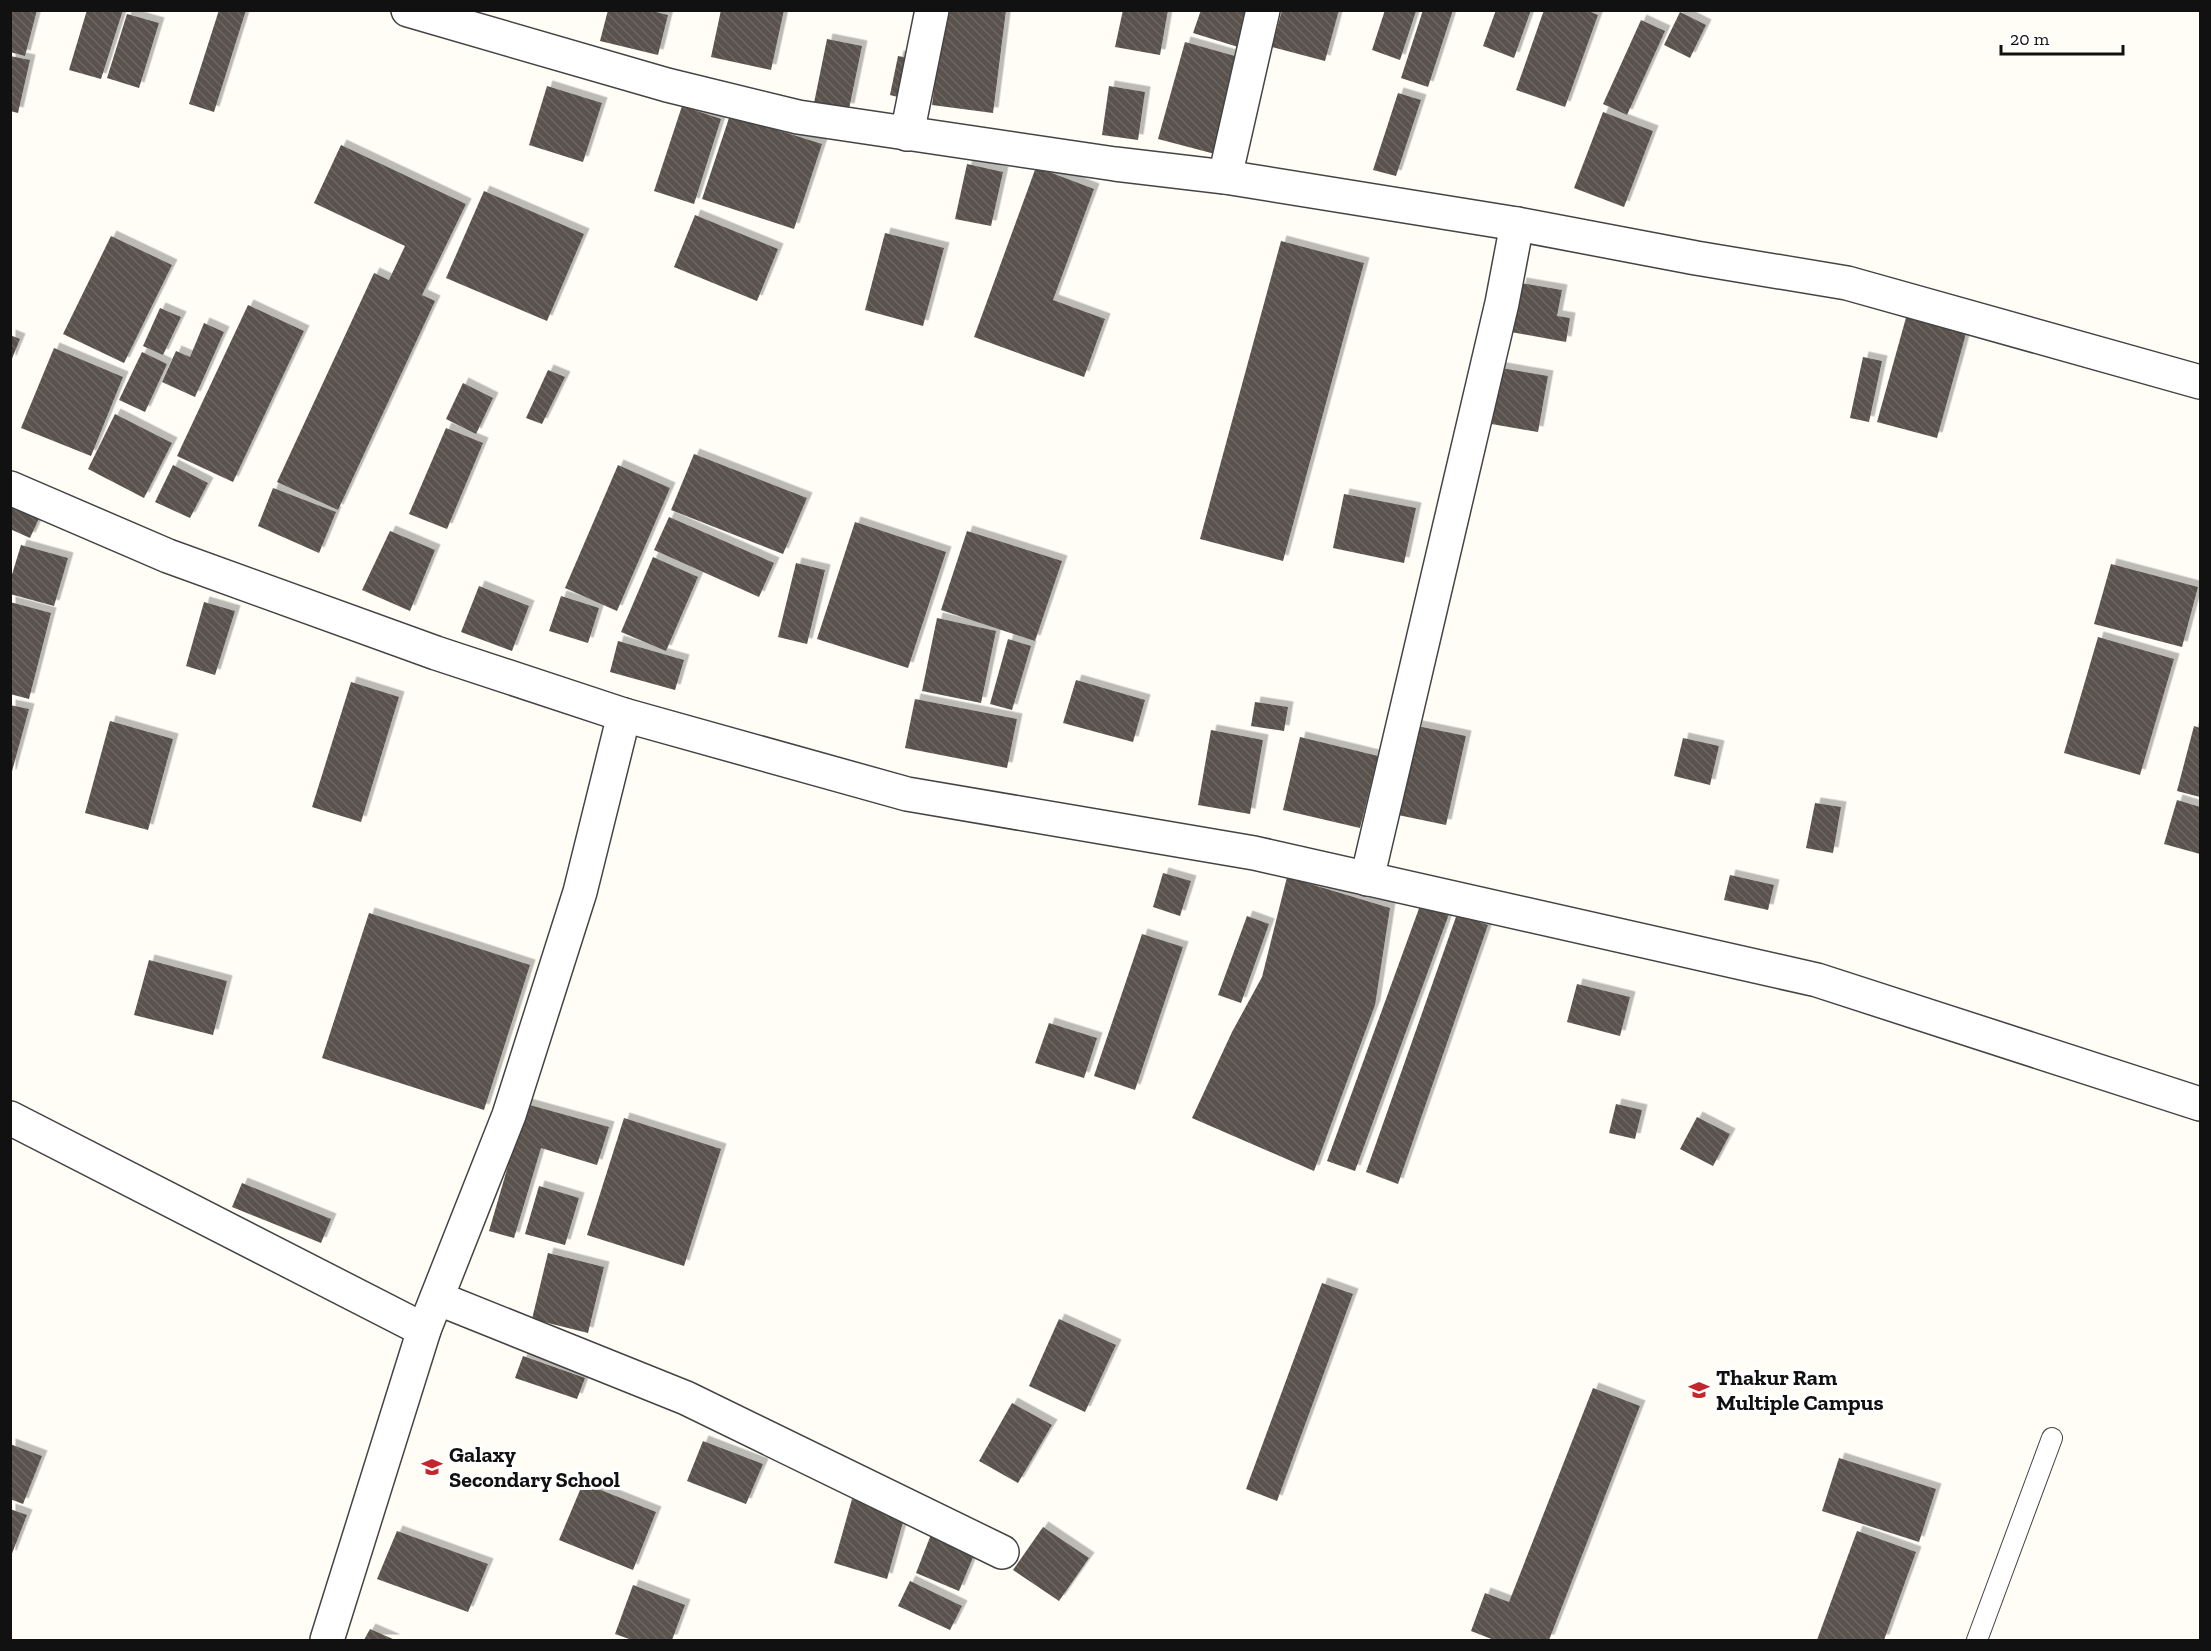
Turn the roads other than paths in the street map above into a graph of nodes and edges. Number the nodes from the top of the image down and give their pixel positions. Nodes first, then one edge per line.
1 (408, 10) edge
2 (932, 10) edge
3 (1263, 10) edge
4 (907, 134) junction
5 (1225, 177) junction
6 (1517, 224) junction
7 (2200, 382) edge
8 (10, 488) edge
9 (624, 715) junction
10 (1367, 879) junction
11 (2200, 1104) edge
12 (10, 1118) edge
13 (436, 1299) junction
14 (424, 1330) junction
15 (2052, 1438) dead end
16 (1002, 1552) dead end
17 (327, 1641) edge
18 (1977, 1641) edge

1 - 4 street
2 - 4 street
3 - 5 street
4 - 5 street
5 - 6 street
6 - 7 street
6 - 10 street
8 - 9 street
9 - 10 street
9 - 13 street
10 - 11 street
12 - 14 street
13 - 14 street
13 - 16 street
14 - 17 street
15 - 18 lane

